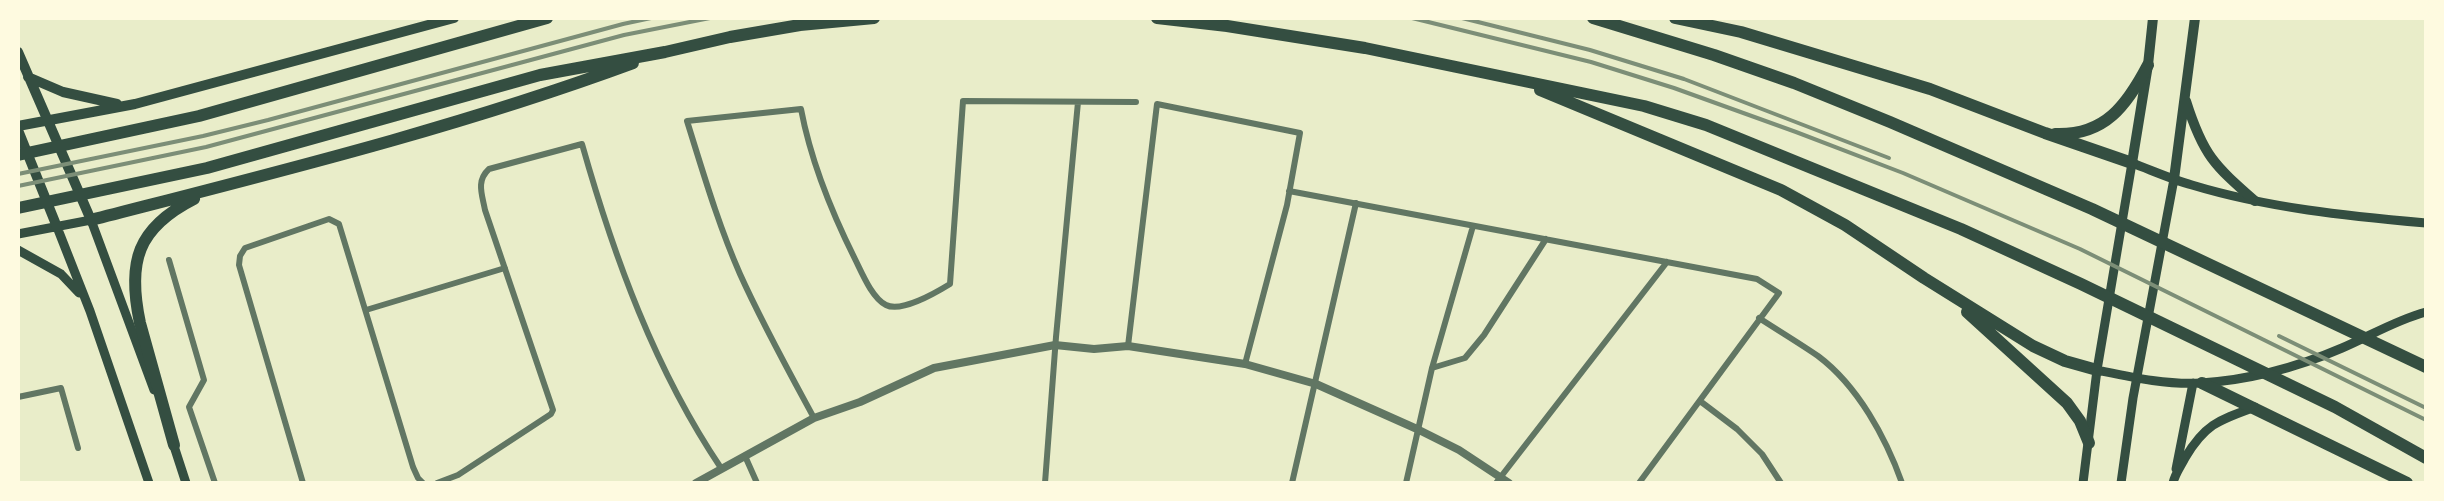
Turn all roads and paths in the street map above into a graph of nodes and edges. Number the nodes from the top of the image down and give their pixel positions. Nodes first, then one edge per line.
1 (454, 18) edge
2 (547, 18) edge
3 (874, 18) edge
4 (1157, 18) edge
5 (1593, 18) edge
6 (1675, 18) edge
7 (2153, 18) edge
8 (2195, 18) edge
9 (18, 52) edge
10 (665, 52) junction
11 (2148, 65) junction
12 (28, 77) junction
13 (1514, 79) junction
14 (2185, 98) junction
15 (1078, 102) junction
16 (1136, 102) dead end
17 (135, 104) junction
18 (49, 120) junction
19 (18, 128) edge
20 (2045, 133) junction
21 (18, 156) edge
22 (2132, 163) junction
23 (2174, 179) junction
24 (214, 188) junction
25 (1289, 191) junction
26 (2255, 201) junction
27 (1356, 203) junction
28 (18, 208) edge
29 (91, 220) junction
30 (2426, 223) edge
31 (1473, 226) junction
32 (57, 227) junction
33 (18, 234) edge
34 (1546, 239) junction
35 (18, 250) edge
36 (169, 260) dead end
37 (1667, 262) junction
38 (506, 268) junction
39 (1924, 278) junction
40 (366, 310) junction
41 (90, 311) junction
42 (2426, 312) edge
43 (1759, 318) junction
44 (1055, 345) junction
45 (1128, 346) junction
46 (1245, 364) junction
47 (2426, 367) edge
48 (1432, 368) junction
49 (2097, 370) junction
50 (2136, 378) junction
51 (2198, 383) junction
52 (1316, 384) junction
53 (18, 397) edge
54 (1700, 401) junction
55 (2254, 407) junction
56 (814, 418) junction
57 (1417, 429) junction
58 (2089, 443) junction
59 (174, 445) junction
60 (78, 448) dead end
61 (745, 456) junction
62 (2426, 458) edge
63 (721, 468) junction
64 (1499, 480) edge
65 (2173, 480) edge
66 (149, 483) edge
67 (186, 483) edge
68 (215, 483) edge
69 (303, 483) edge
70 (423, 483) edge
71 (437, 483) edge
72 (696, 483) edge
73 (757, 483) edge
74 (1045, 483) edge
75 (1292, 483) edge
76 (1406, 483) edge
77 (1509, 483) edge
78 (1639, 483) edge
79 (1781, 483) edge
80 (1902, 483) edge
81 (2083, 483) edge
82 (2121, 483) edge
83 (2407, 483) edge

1 - 17 main road
2 - 21 highway
3 - 10 highway
4 - 13 highway
5 - 47 highway
6 - 20 highway
7 - 11 main road
8 - 14 main road
9 - 12 main road
10 - 24 highway
10 - 28 highway
11 - 20 highway
11 - 22 main road
12 - 17 main road
12 - 18 main road
13 - 39 highway
13 - 62 highway
14 - 23 main road
14 - 26 main road
15 - 16 street
15 - 44 street
15 - 56 street
17 - 18 main road
18 - 19 main road
18 - 29 main road
19 - 32 main road
20 - 22 highway
22 - 23 main road
22 - 49 main road
23 - 26 main road
23 - 50 main road
24 - 29 highway
24 - 59 highway
25 - 27 street
25 - 45 street
25 - 46 street
26 - 30 main road
27 - 31 street
27 - 52 street
29 - 32 main road
29 - 59 main road
31 - 34 street
31 - 48 street
32 - 33 main road
32 - 41 main road
34 - 37 street
34 - 48 street
35 - 41 main road
36 - 68 street
37 - 43 street
37 - 64 street
38 - 40 street
38 - 63 street
38 - 71 street
39 - 49 highway
39 - 58 highway
40 - 69 street
40 - 70 street
41 - 66 main road
42 - 51 main road
43 - 54 street
43 - 80 street
44 - 45 street
44 - 56 street
44 - 74 street
45 - 46 street
46 - 52 street
48 - 57 street
49 - 50 main road
49 - 58 main road
50 - 51 main road
50 - 82 main road
51 - 55 highway
51 - 65 main road
52 - 57 street
52 - 75 street
53 - 60 street
54 - 78 street
54 - 79 street
55 - 65 main road
55 - 83 highway
56 - 61 street
57 - 64 street
57 - 76 street
58 - 81 main road
59 - 67 main road
61 - 63 street
61 - 73 street
63 - 72 street
64 - 77 street

